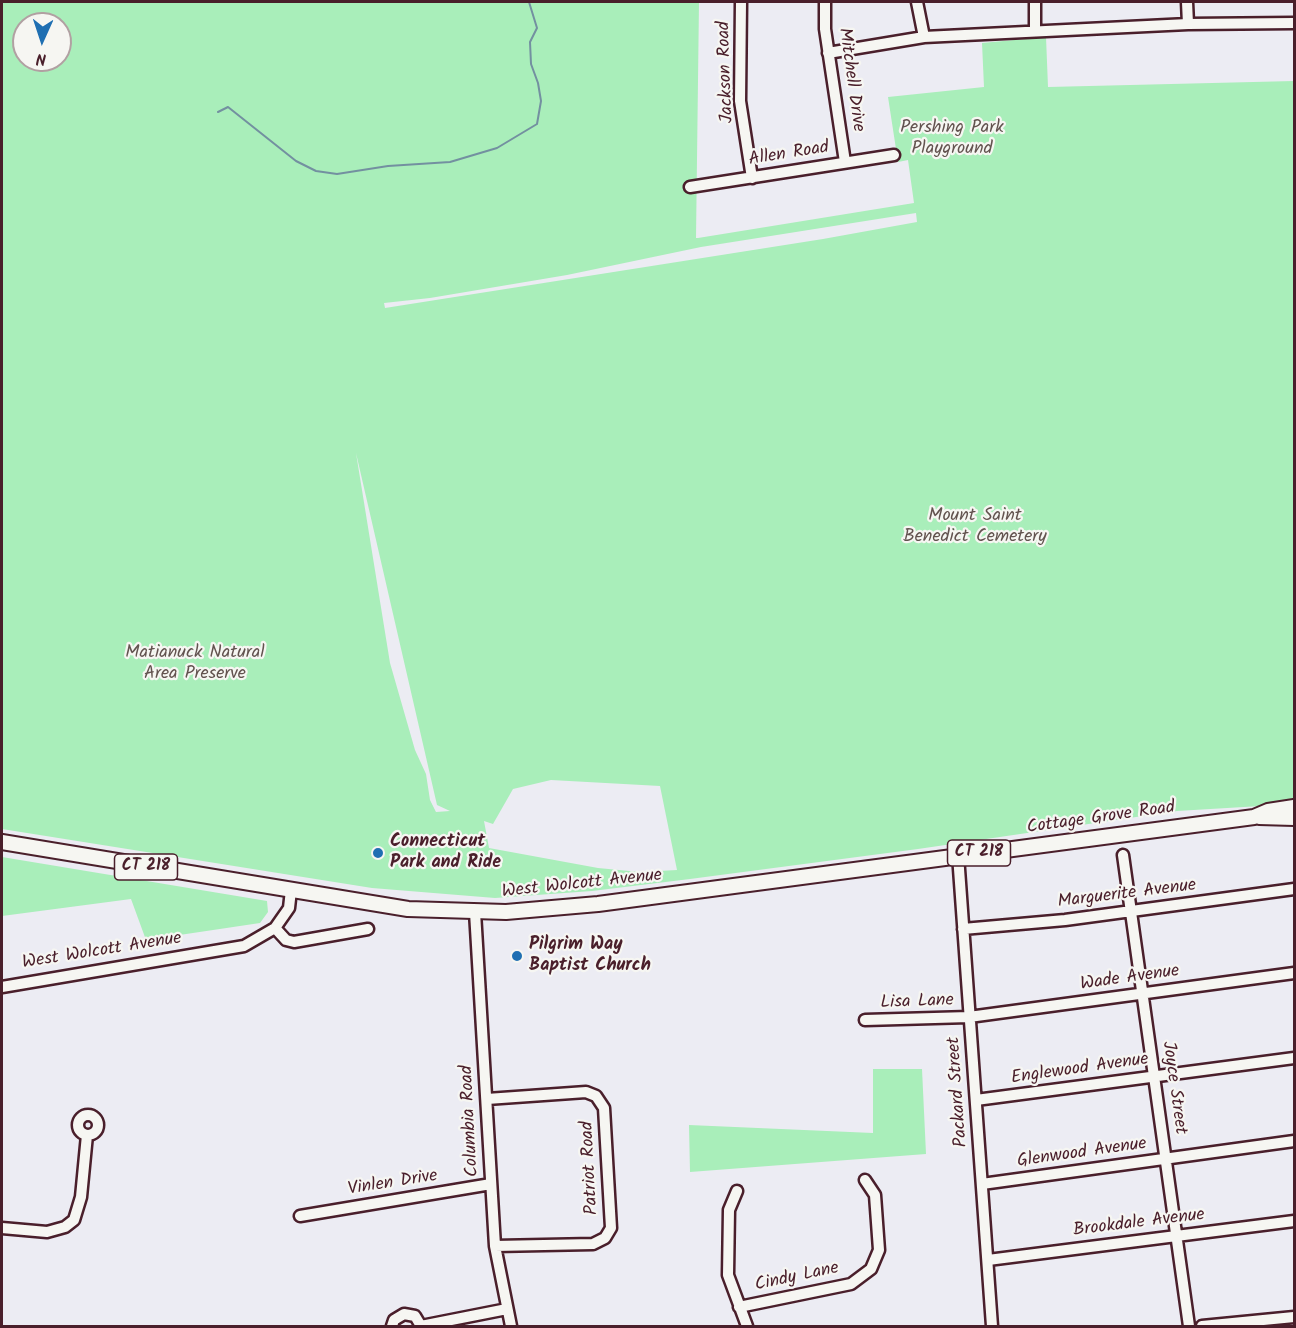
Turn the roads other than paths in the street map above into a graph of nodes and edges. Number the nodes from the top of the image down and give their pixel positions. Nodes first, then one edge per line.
1 (741, 2) edge
2 (825, 2) edge
3 (917, 2) edge
4 (1035, 2) edge
5 (1187, 2) edge
6 (1294, 23) edge
7 (1188, 24) junction
8 (1035, 31) junction
9 (924, 37) junction
10 (828, 53) junction
11 (894, 155) dead end
12 (845, 162) junction
13 (752, 178) junction
14 (690, 187) dead end
15 (1294, 807) edge
16 (1254, 817) junction
17 (1294, 818) edge
18 (2, 842) edge
19 (958, 855) junction
20 (1124, 855) dead end
21 (1294, 889) edge
22 (291, 890) junction
23 (704, 890) joint
24 (1132, 911) junction
25 (475, 912) junction
26 (274, 928) junction
27 (368, 929) dead end
28 (963, 929) junction
29 (1294, 973) edge
30 (2, 987) edge
31 (1144, 993) junction
32 (969, 1017) junction
33 (865, 1020) dead end
34 (1294, 1058) edge
35 (1155, 1076) junction
36 (487, 1099) junction
37 (976, 1100) junction
38 (87, 1135) dead end
39 (1294, 1141) edge
40 (1166, 1159) junction
41 (865, 1180) dead end
42 (490, 1184) junction
43 (982, 1184) junction
44 (737, 1191) dead end
45 (300, 1216) dead end
46 (1294, 1221) edge
47 (2, 1228) edge
48 (1176, 1236) junction
49 (495, 1246) junction
50 (988, 1260) junction
51 (739, 1307) junction
52 (507, 1309) junction
53 (1294, 1317) edge
54 (392, 1326) edge
55 (421, 1326) edge
56 (511, 1326) edge
57 (747, 1326) edge
58 (992, 1326) edge
59 (1189, 1326) edge
60 (1202, 1326) edge

1 - 13 street, Jackson Road
2 - 10 street, Mitchell Drive
3 - 9 street
4 - 8 street
5 - 7 street
6 - 7 street
7 - 8 street
8 - 9 street
9 - 10 street
10 - 12 street, Mitchell Drive
11 - 12 street, Allen Road
12 - 13 street, Allen Road
13 - 14 street, Allen Road
15 - 16 main road, Cottage Grove Road / CT 218
16 - 17 main road, Cottage Grove Road / CT 218
16 - 19 main road, Cottage Grove Road / CT 218
18 - 22 main road, CT 218
19 - 23 main road, Cottage Grove Road / CT 218
19 - 28 street, Packard Street
20 - 24 street, Joyce Street
21 - 24 street, Marguerite Avenue
22 - 25 main road, West Wolcott Avenue / CT 218
22 - 26 street, West Wolcott Avenue
23 - 25 main road, West Wolcott Avenue / CT 218
24 - 28 street, Marguerite Avenue
24 - 31 street, Joyce Street
25 - 36 street, Columbia Road
26 - 27 street
26 - 30 street, West Wolcott Avenue
28 - 32 street, Packard Street
29 - 31 street, Wade Avenue
31 - 32 street, Wade Avenue
31 - 35 street, Joyce Street
32 - 33 street, Lisa Lane
32 - 37 street, Packard Street
34 - 35 street, Englewood Avenue
35 - 37 street, Englewood Avenue
35 - 40 street, Joyce Street
36 - 42 street, Columbia Road
36 - 49 street, Patriot Road
37 - 43 street, Packard Street
38 - 47 street
39 - 40 street, Glenwood Avenue
40 - 43 street, Glenwood Avenue
40 - 48 street, Joyce Street
41 - 51 street, Cindy Lane
42 - 45 street, Vinlen Drive
42 - 49 street, Columbia Road
43 - 50 street, Packard Street
44 - 51 street
46 - 48 street, Brookdale Avenue
48 - 50 street, Brookdale Avenue
48 - 59 street, Joyce Street
49 - 52 street, Columbia Road
50 - 58 street, Packard Street
51 - 57 street
52 - 55 street
52 - 56 street, Columbia Road
53 - 60 street
54 - 55 street

